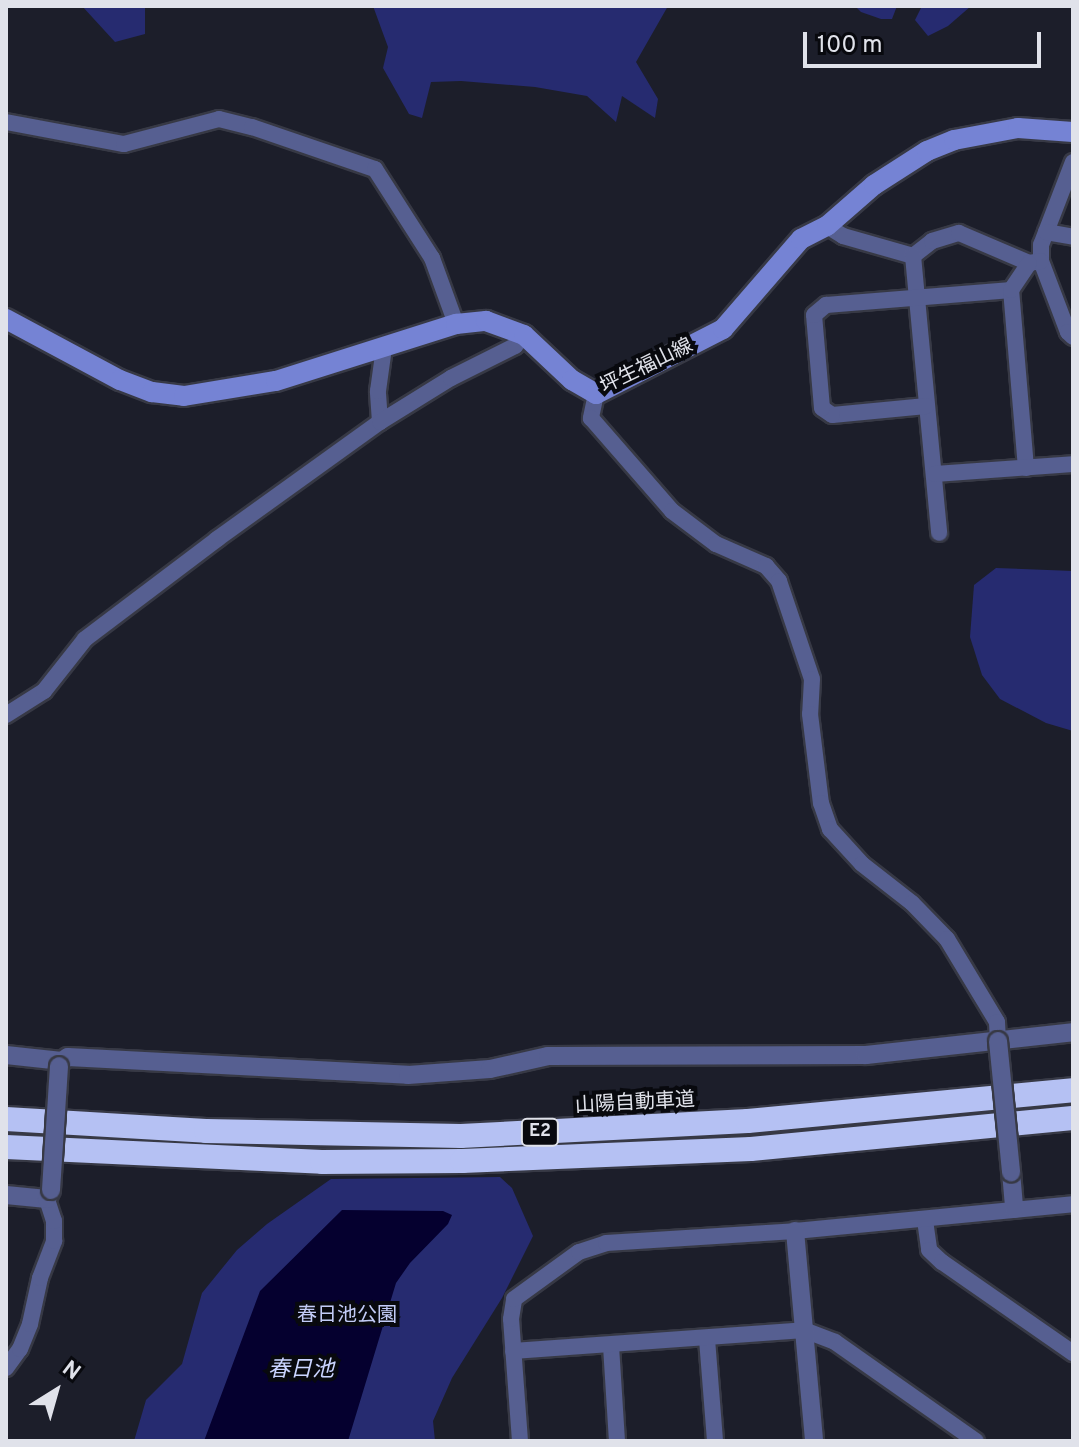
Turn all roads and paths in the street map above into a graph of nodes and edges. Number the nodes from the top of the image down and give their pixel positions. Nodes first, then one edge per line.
1 (6, 122) edge
2 (1073, 132) edge
3 (1073, 162) edge
4 (827, 226) junction
5 (1046, 232) junction
6 (1073, 237) edge
7 (913, 256) junction
8 (1035, 262) junction
9 (1011, 290) junction
10 (918, 296) junction
11 (6, 319) edge
12 (456, 324) junction
13 (524, 335) junction
14 (1073, 337) edge
15 (384, 348) junction
16 (596, 394) junction
17 (926, 406) junction
18 (380, 422) junction
19 (1073, 464) edge
20 (1026, 468) junction
21 (935, 474) junction
22 (939, 533) dead end
23 (6, 715) edge
24 (1073, 1032) edge
25 (998, 1041) junction
26 (6, 1055) edge
27 (61, 1063) junction
28 (1073, 1090) edge
29 (1073, 1118) edge
30 (6, 1119) edge
31 (6, 1147) edge
32 (49, 1194) junction
33 (7, 1198) edge
34 (1073, 1204) edge
35 (1014, 1209) junction
36 (925, 1220) junction
37 (795, 1231) junction
38 (804, 1330) junction
39 (707, 1339) junction
40 (611, 1346) junction
41 (513, 1351) junction
42 (1073, 1353) edge
43 (6, 1368) edge
44 (520, 1441) edge
45 (617, 1441) edge
46 (715, 1441) edge
47 (814, 1441) edge
48 (976, 1441) edge

1 - 12 street
2 - 4 main road, 坪生福山線
3 - 5 street
4 - 7 street
4 - 16 main road, 坪生福山線
5 - 6 street
5 - 8 street
7 - 8 street
7 - 10 street
8 - 9 street
8 - 14 street
9 - 10 street
9 - 20 street
10 - 17 street
10 - 17 street
11 - 15 main road, 坪生福山線
12 - 13 main road, 坪生福山線
12 - 15 main road, 坪生福山線
13 - 16 main road, 坪生福山線
13 - 18 street
15 - 18 street
16 - 25 street
17 - 21 street
18 - 23 street
19 - 20 street
20 - 21 street
21 - 22 street
24 - 25 street
25 - 27 street
25 - 35 street, bridge
26 - 27 street
27 - 32 street, bridge
28 - 30 highway, 山陽自動車道 / E2
29 - 31 highway, E2
32 - 33 street
32 - 43 street
34 - 35 street
35 - 36 street
36 - 37 street
36 - 42 street
37 - 38 street
37 - 41 street
38 - 39 street
38 - 47 street
38 - 48 street
39 - 40 street
39 - 46 street
40 - 41 street
40 - 45 street
41 - 44 street

